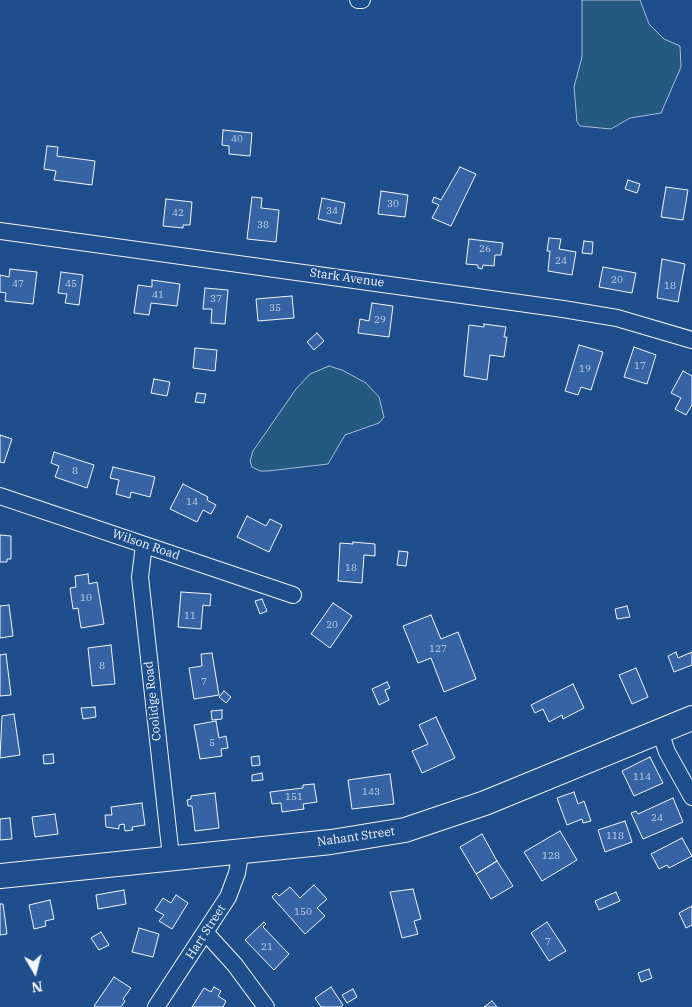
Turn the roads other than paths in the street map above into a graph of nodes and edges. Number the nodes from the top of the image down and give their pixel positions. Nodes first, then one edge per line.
1 (0, 231) edge
2 (692, 340) edge
3 (0, 496) edge
4 (144, 545) junction
5 (292, 595) dead end
6 (692, 718) edge
7 (660, 732) junction
8 (692, 797) edge
9 (240, 850) junction
10 (171, 857) junction
11 (0, 876) edge
12 (206, 933) junction
13 (156, 1007) edge
14 (266, 1007) edge

1 - 2 street, Stark Avenue
3 - 4 street, Wilson Road
4 - 5 street, Wilson Road
4 - 10 street, Coolidge Road
6 - 7 main road, Nahant Street
7 - 8 street
7 - 9 main road, Nahant Street
9 - 10 main road, Nahant Street
9 - 12 street, Hart Street
10 - 11 main road, Nahant Street
12 - 13 street, Hart Street
12 - 14 street

